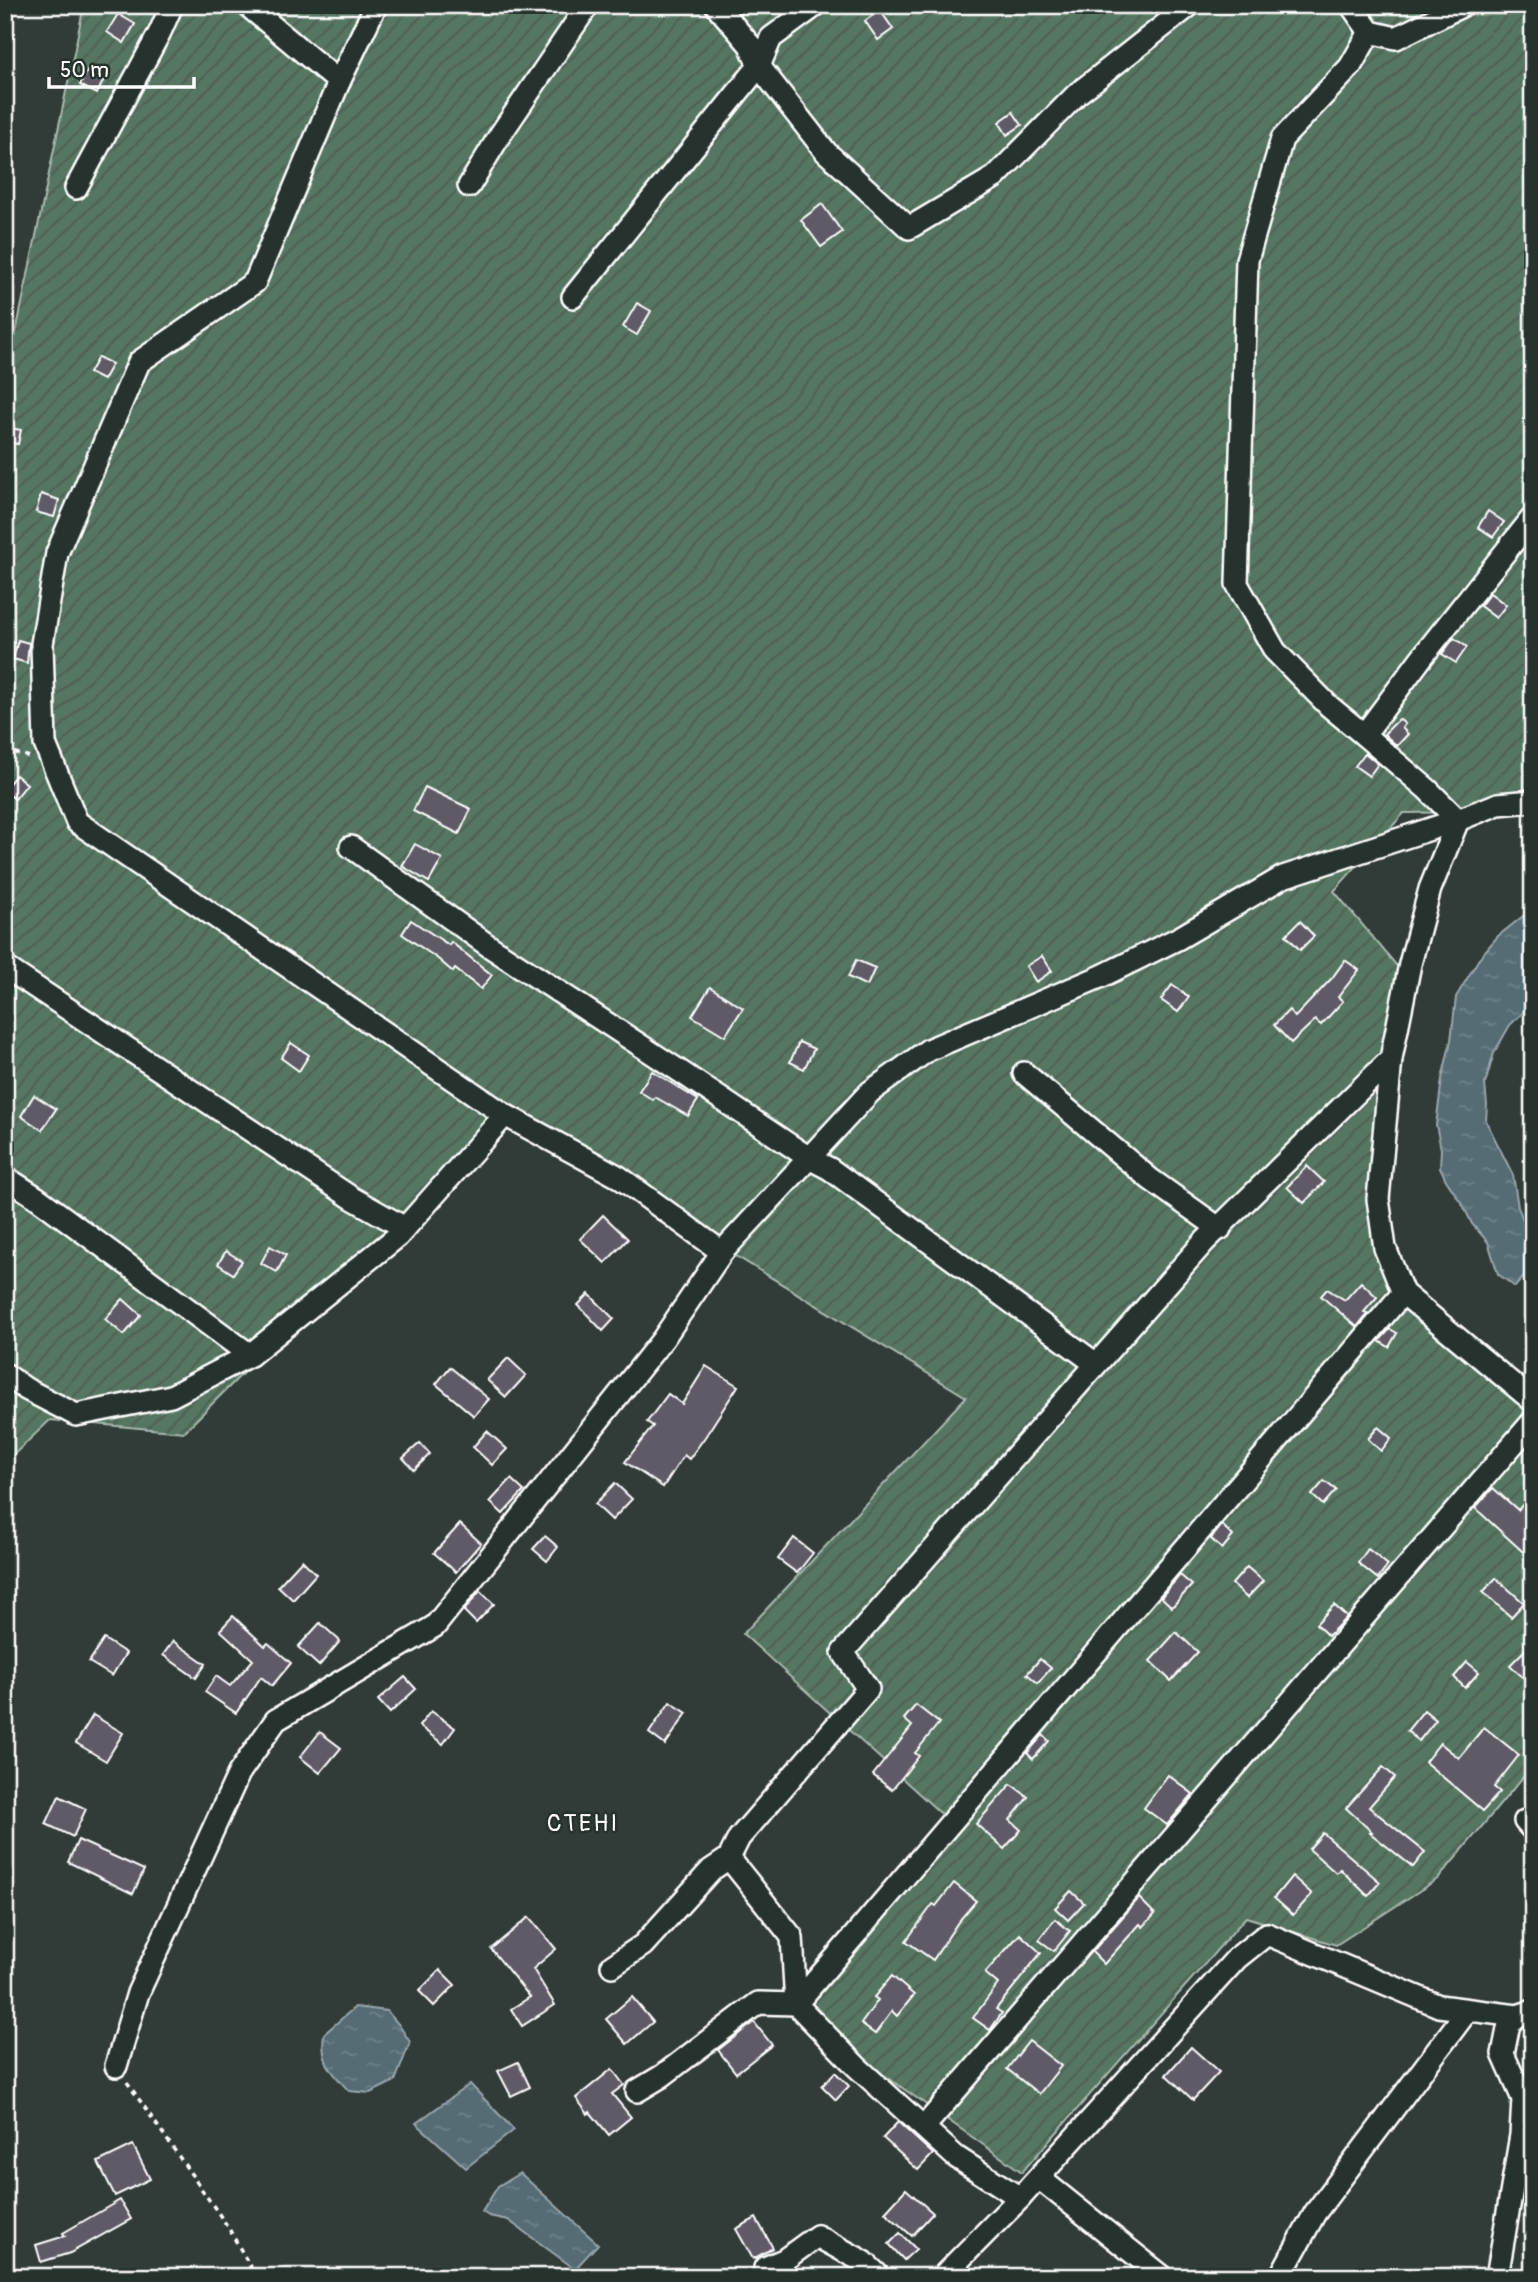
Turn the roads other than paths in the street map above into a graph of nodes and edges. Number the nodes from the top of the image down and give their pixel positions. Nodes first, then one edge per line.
1 (172, 5) edge
2 (247, 5) edge
3 (376, 5) edge
4 (588, 5) edge
5 (716, 5) edge
6 (816, 5) edge
7 (1190, 5) edge
8 (1351, 5) edge
9 (1463, 5) edge
10 (1370, 32) junction
11 (759, 66) junction
12 (339, 82) junction
13 (469, 186) dead end
14 (76, 188) dead end
15 (573, 297) dead end
16 (1533, 517) edge
17 (1364, 735) junction
18 (1533, 801) edge
19 (1458, 820) junction
20 (351, 847) dead end
21 (5, 967) edge
22 (1391, 1059) junction
23 (1024, 1073) dead end
24 (505, 1115) junction
25 (808, 1158) junction
26 (5, 1177) edge
27 (405, 1228) junction
28 (1220, 1229) junction
29 (722, 1252) junction
30 (1403, 1293) junction
31 (250, 1355) junction
32 (1096, 1364) junction
33 (5, 1374) edge
34 (1533, 1401) edge
35 (1533, 1421) edge
36 (729, 1858) junction
37 (612, 1966) dead end
38 (796, 2004) junction
39 (1467, 2011) junction
40 (1525, 2014) edge
41 (116, 2066) road end
42 (637, 2091) dead end
43 (924, 2127) junction
44 (1038, 2178) junction
45 (1020, 2198) junction
46 (765, 2268) dead end
47 (880, 2277) edge
48 (942, 2277) edge
49 (1164, 2277) edge
50 (1283, 2277) edge
51 (1497, 2277) edge

1 - 14 street
2 - 12 street
3 - 12 street
4 - 13 street
5 - 11 street
6 - 11 street
7 - 11 street
8 - 10 street
9 - 10 street
10 - 17 street
11 - 15 street
12 - 24 street
16 - 17 street
17 - 19 street
18 - 19 street
19 - 22 street
19 - 25 street
20 - 25 street
21 - 27 street
22 - 28 street
22 - 30 street
23 - 28 street
24 - 27 street
24 - 29 street
25 - 29 street
25 - 32 street
26 - 31 street
27 - 31 street
28 - 32 street
29 - 41 street
30 - 34 street
30 - 38 street
31 - 33 street
32 - 36 street
35 - 43 street
36 - 37 street
36 - 38 street
38 - 42 street
38 - 43 street
39 - 40 street
39 - 44 street
39 - 50 street
40 - 51 street
43 - 45 street
44 - 45 street
44 - 49 street
45 - 48 street
46 - 47 street

